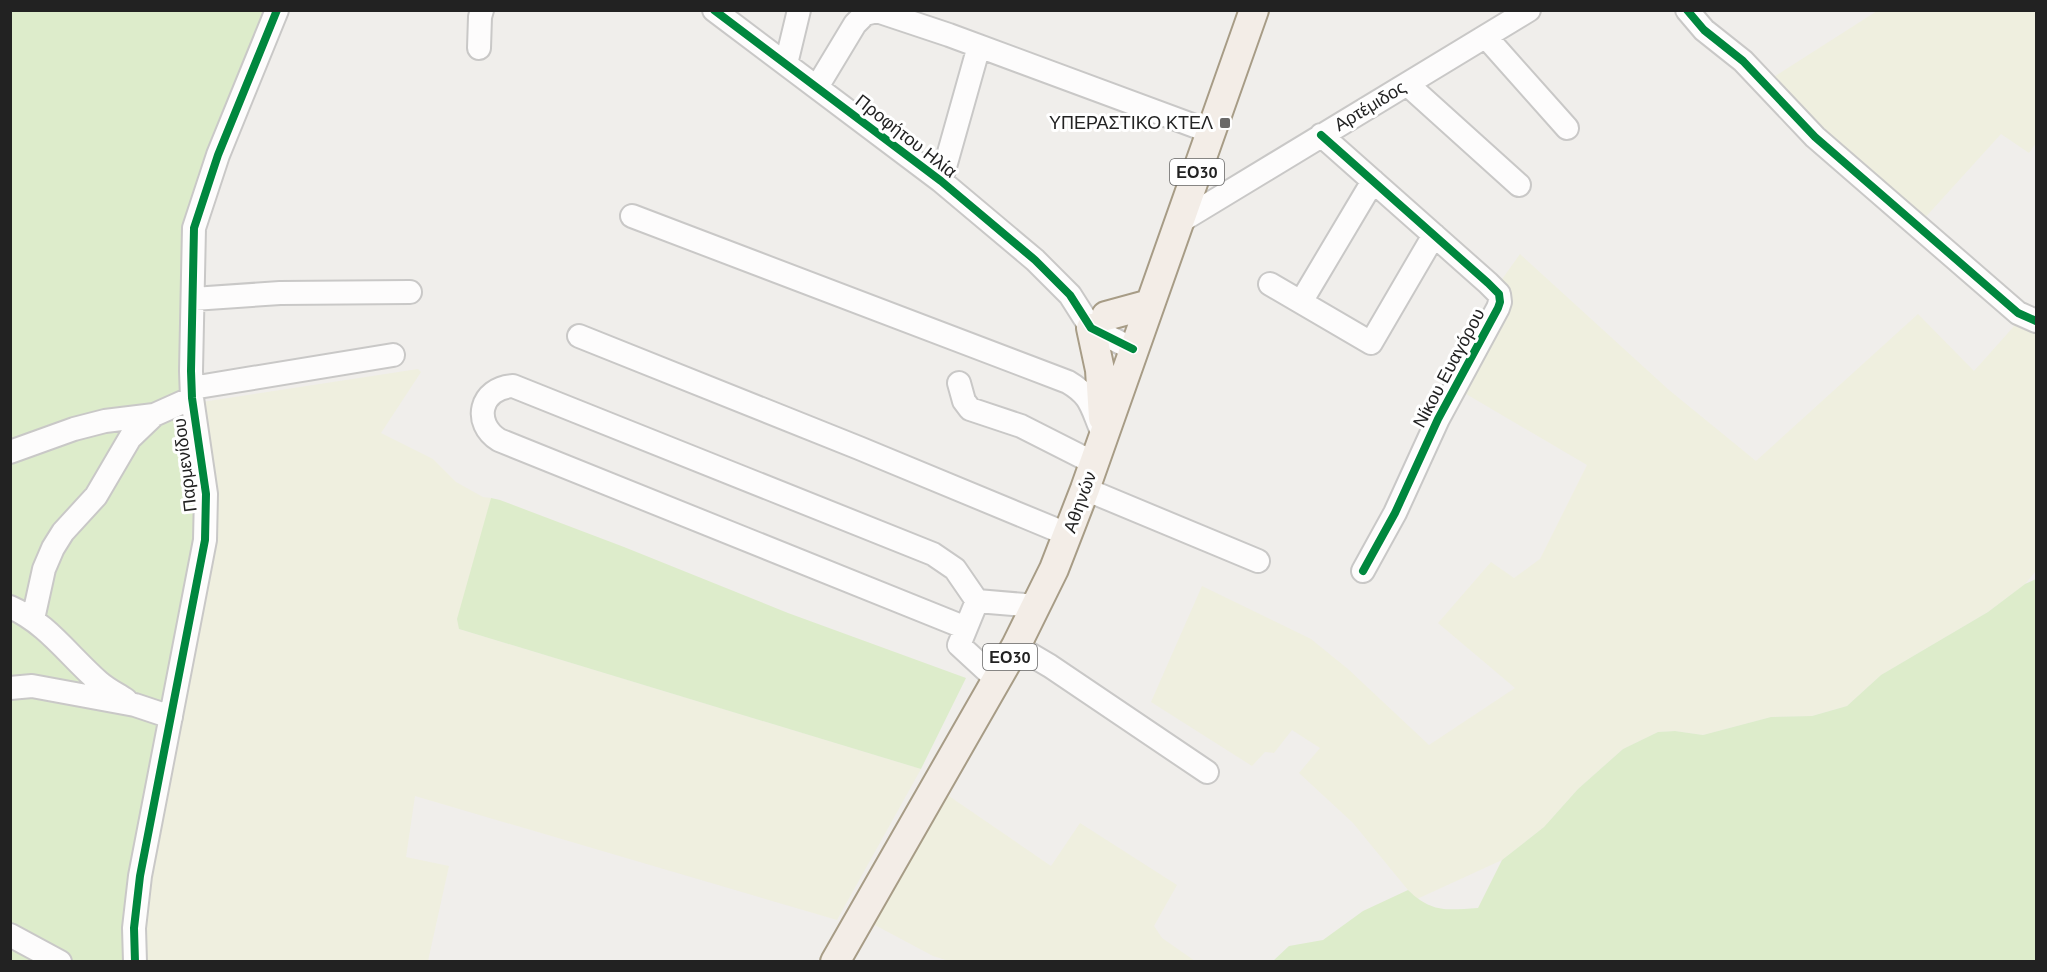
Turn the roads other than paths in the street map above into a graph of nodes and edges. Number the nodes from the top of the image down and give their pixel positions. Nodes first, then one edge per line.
1 (277, 10) edge
2 (482, 10) edge
3 (714, 10) edge
4 (799, 10) edge
5 (1254, 10) edge
6 (1528, 10) edge
7 (1686, 10) edge
8 (1486, 37) junction
9 (978, 46) junction
10 (479, 48) dead end
11 (786, 64) junction
12 (1407, 84) junction
13 (817, 87) junction
14 (1567, 128) dead end
15 (1211, 132) junction
16 (1321, 135) junction
17 (941, 181) junction
18 (1373, 181) junction
19 (1519, 185) dead end
20 (632, 216) dead end
21 (1180, 220) junction
22 (1434, 235) junction
23 (1270, 284) dead end
24 (410, 292) dead end
25 (193, 299) junction
26 (1301, 302) junction
27 (1150, 304) junction
28 (2037, 321) edge
29 (1098, 322) junction
30 (579, 336) dead end
31 (1136, 340) junction
32 (393, 355) dead end
33 (958, 383) dead end
34 (192, 393) junction
35 (154, 415) junction
36 (1103, 435) junction
37 (10, 452) edge
38 (1090, 476) junction
39 (1069, 535) junction
40 (1258, 561) dead end
41 (1363, 571) dead end
42 (977, 601) junction
43 (1037, 606) junction
44 (10, 607) edge
45 (33, 619) junction
46 (966, 628) junction
47 (1016, 646) junction
48 (997, 680) junction
49 (10, 688) edge
50 (135, 705) junction
51 (171, 717) junction
52 (1207, 772) dead end
53 (10, 935) edge
54 (60, 962) edge
55 (135, 962) edge
56 (835, 962) edge

1 - 25 street, Παρμενίδου
2 - 10 street
3 - 11 street, Προφήτου Ηλία
4 - 11 street
5 - 15 main road, Αθηνών / ΕΟ30
6 - 8 street, Αρτέμιδος
7 - 28 street
8 - 12 street, Αρτέμιδος
8 - 14 street
9 - 13 street
9 - 15 street
9 - 17 street
11 - 13 street, Προφήτου Ηλία
12 - 16 street, Αρτέμιδος
12 - 19 street
13 - 17 street, Προφήτου Ηλία
15 - 21 main road, Αθηνών / ΕΟ30
16 - 18 street, Νίκου Ευαγόρου
16 - 21 street, Αρτέμιδος
17 - 29 street, Προφήτου Ηλία
18 - 22 street, Νίκου Ευαγόρου
18 - 26 street
20 - 36 street
21 - 27 main road, Αθηνών / ΕΟ30
22 - 26 street
22 - 41 street, Νίκου Ευαγόρου
23 - 26 street
24 - 25 street
25 - 34 street, Παρμενίδου
27 - 29 main road
27 - 31 main road, Αθηνών / ΕΟ30
29 - 31 street
29 - 36 main road
30 - 39 street
31 - 36 main road, Αθηνών / ΕΟ30
32 - 34 street
33 - 38 street
34 - 35 street
34 - 51 street, Παρμενίδου
35 - 37 street
35 - 45 street
36 - 38 main road, Αθηνών / ΕΟ30
38 - 39 main road, Αθηνών / ΕΟ30
38 - 40 street
39 - 43 main road, Αθηνών / ΕΟ30
42 - 43 street
42 - 46 street
42 - 46 street
43 - 47 main road, Αθηνών / ΕΟ30
44 - 45 street
45 - 50 street
46 - 48 street
47 - 48 main road, Αθηνών / ΕΟ30
47 - 52 street
48 - 56 main road, Αθηνών / ΕΟ30
49 - 50 street
50 - 51 street
51 - 55 street, Παρμενίδου
53 - 54 street

